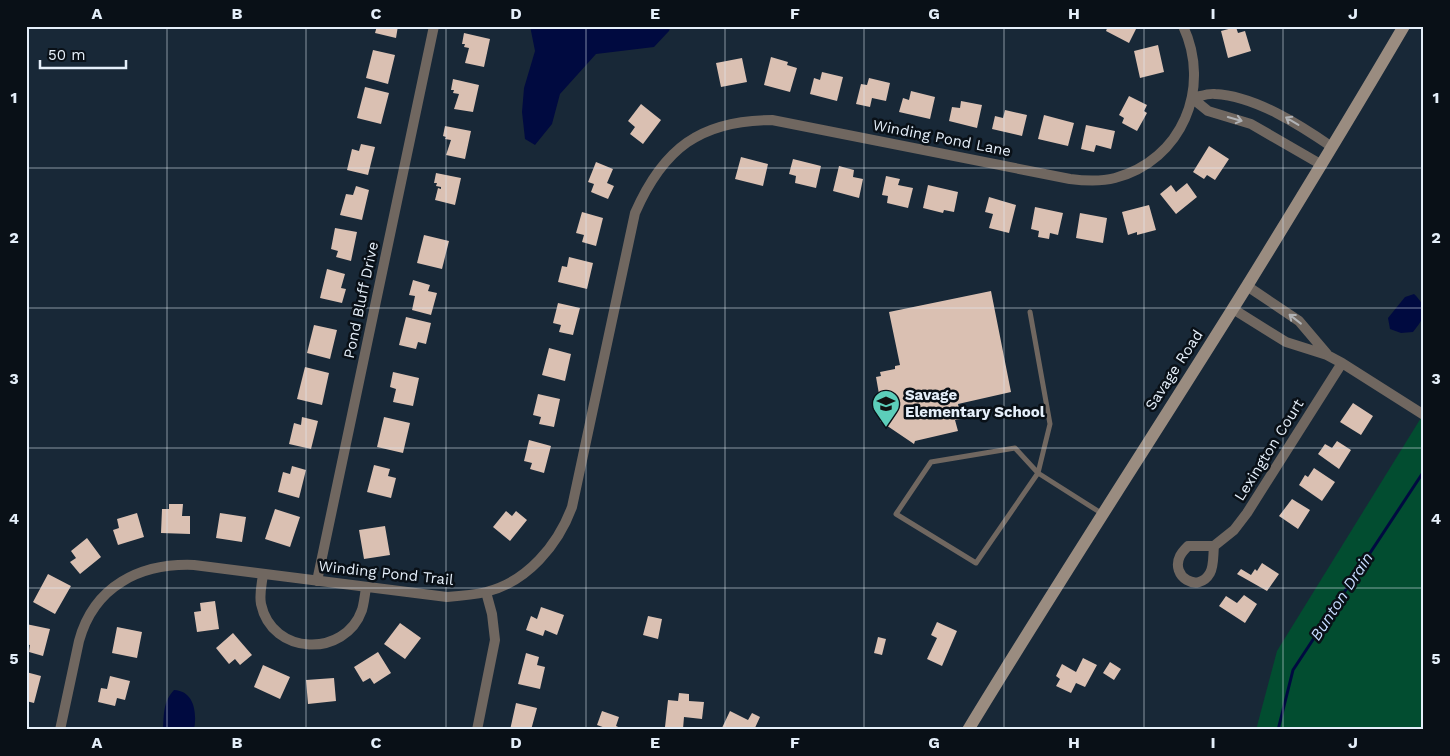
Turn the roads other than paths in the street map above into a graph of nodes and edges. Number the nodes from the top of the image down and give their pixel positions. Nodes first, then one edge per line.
1 (434, 26) edge
2 (1183, 26) edge
3 (1404, 26) edge
4 (1192, 98) junction
5 (1332, 147) junction
6 (1322, 165) junction
7 (662, 166) joint
8 (1247, 286) junction
9 (1232, 309) junction
10 (1030, 312) dead end
11 (1327, 355) junction
12 (1342, 363) junction
13 (1424, 415) edge
14 (1038, 473) junction
15 (1102, 514) junction
16 (1214, 546) dead end
17 (263, 574) junction
18 (317, 580) junction
19 (366, 587) junction
20 (486, 592) junction
21 (60, 730) edge
22 (477, 730) edge
23 (968, 730) edge

1 - 18 street, Pond Bluff Drive
2 - 4 street
3 - 5 street, Savage Road
5 -> 4 street
4 -> 6 street
4 - 7 street, Winding Pond Lane
5 - 6 street, Savage Road
6 - 8 street, Savage Road
7 - 20 street, Winding Pond Trail
8 - 9 street, Savage Road
11 -> 8 street
9 - 11 street
9 - 15 street, Savage Road
10 - 14 lane
11 - 12 street
12 - 13 street
12 - 16 street, Lexington Court
14 - 14 lane
14 - 15 lane
15 - 23 street, Savage Road
17 - 18 street, Winding Pond Trail
17 - 19 street
17 - 21 street, Winding Pond Trail
18 - 19 street, Winding Pond Trail
19 - 20 street, Winding Pond Trail
20 - 22 street

